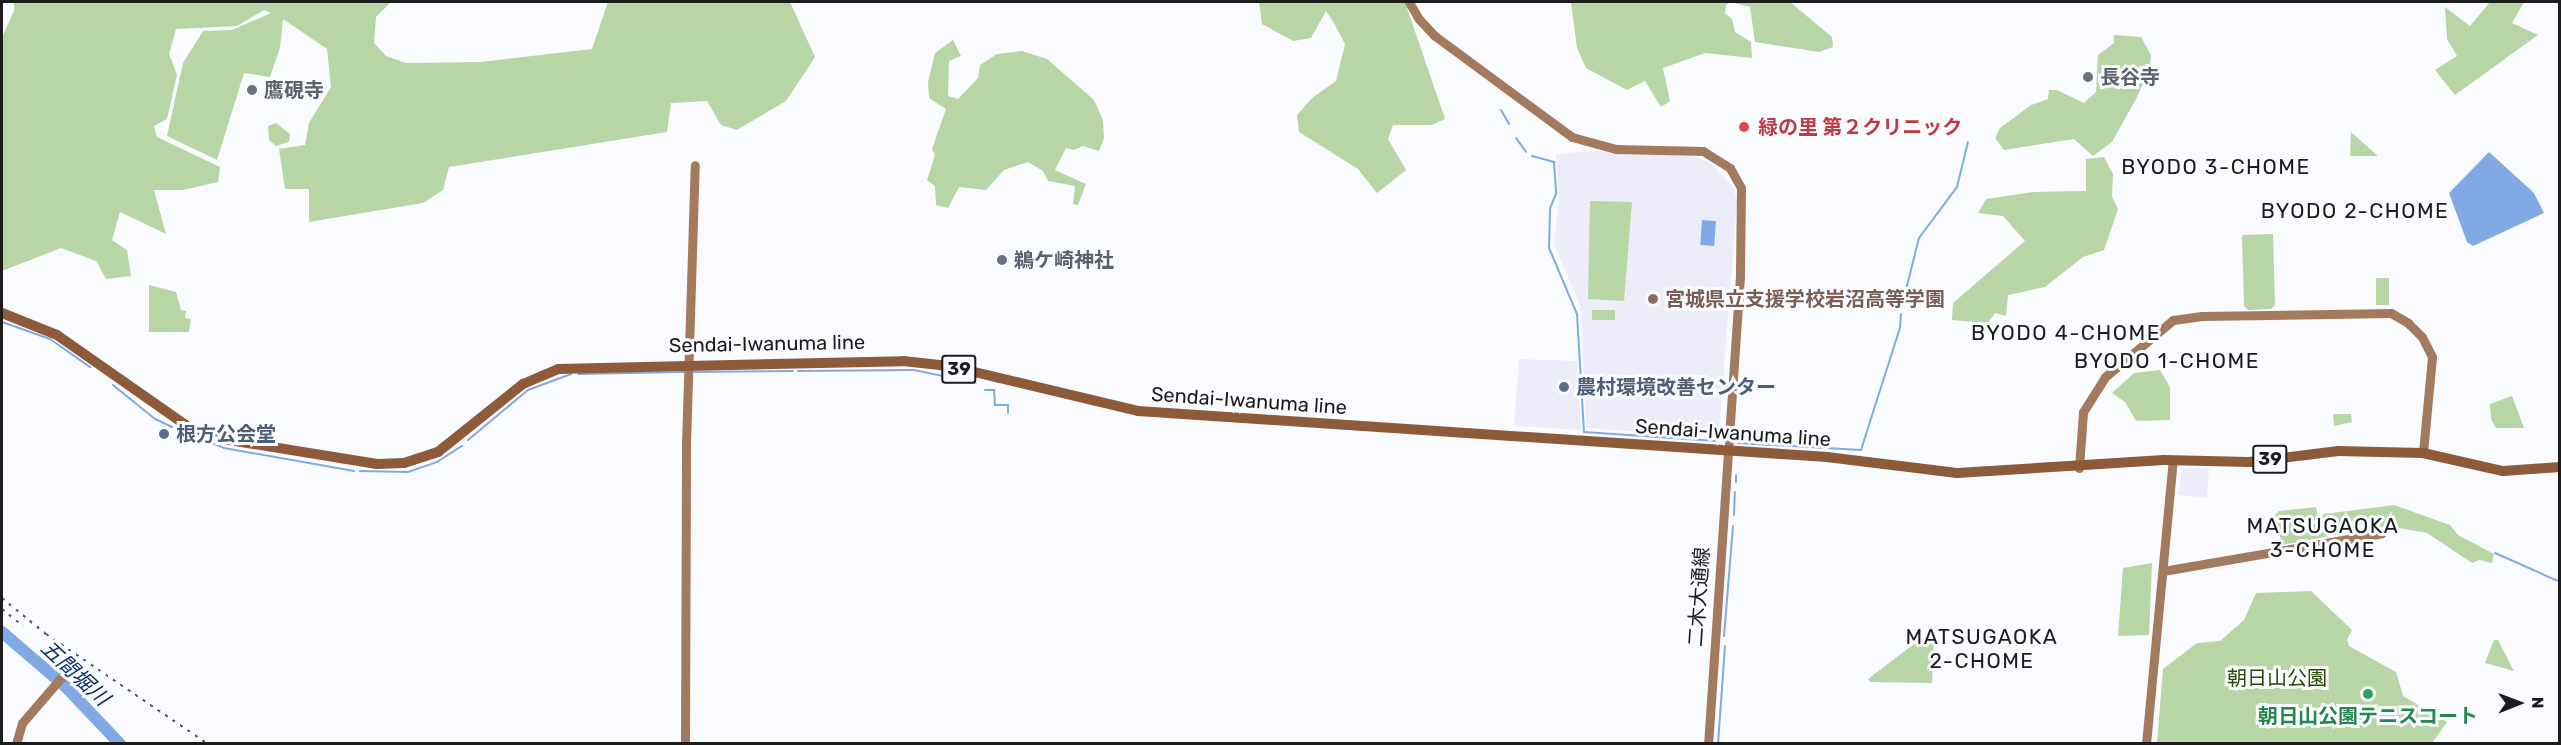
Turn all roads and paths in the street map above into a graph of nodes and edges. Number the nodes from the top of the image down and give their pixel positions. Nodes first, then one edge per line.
1 (1409, 2) edge
2 (695, 165) dead end
3 (2, 313) edge
4 (690, 363) junction
5 (1727, 453) junction
6 (2423, 453) junction
7 (2173, 460) junction
8 (2559, 467) edge
9 (2079, 468) junction
10 (2382, 533) dead end
11 (2163, 571) junction
12 (66, 672) dead end
13 (16, 744) edge
14 (685, 744) edge
15 (1707, 744) edge
16 (2146, 744) edge

1 - 5 street, 二木大通線
2 - 4 street
3 - 4 main road, Sendai-Iwanuma line / 39
4 - 5 main road, Sendai-Iwanuma line / 39
4 - 14 street
5 - 9 main road, Sendai-Iwanuma line / 39
5 - 15 street, 二木大通線
6 - 7 main road, Sendai-Iwanuma line / 39
6 - 8 main road, Sendai-Iwanuma line / 39
6 - 9 street
7 - 9 main road, Sendai-Iwanuma line / 39
7 - 11 street
10 - 11 street
11 - 16 street
12 - 13 street

